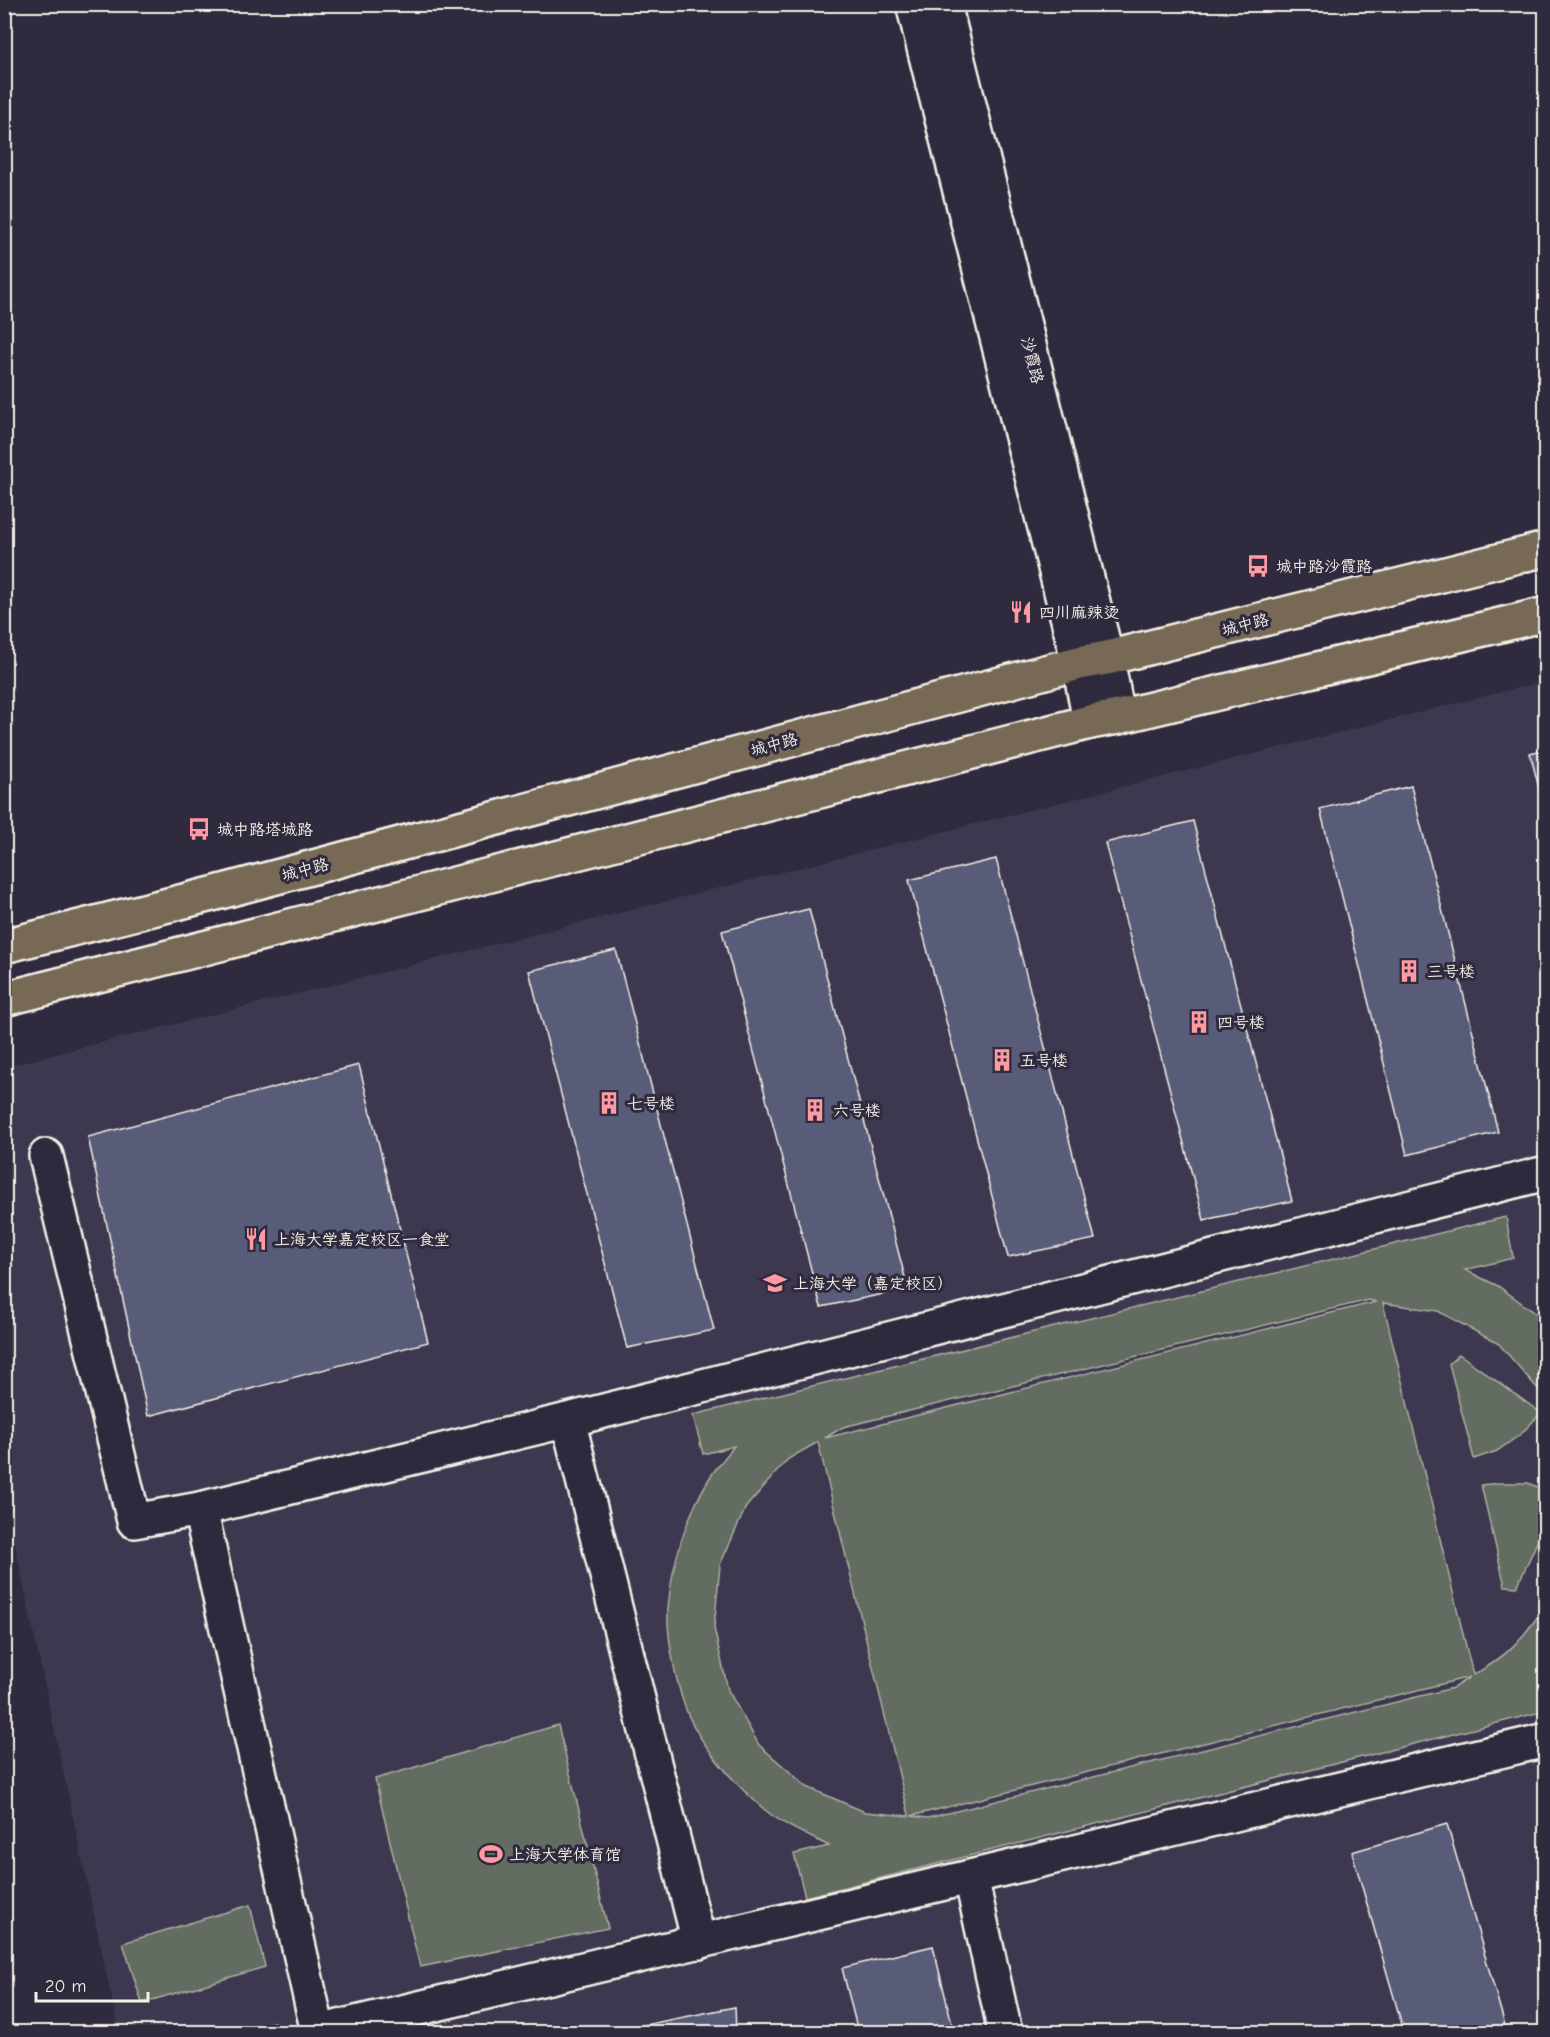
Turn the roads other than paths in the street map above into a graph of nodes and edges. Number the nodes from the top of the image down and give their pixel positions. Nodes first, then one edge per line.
1 (913, 4) edge
2 (944, 4) edge
3 (1545, 549) edge
4 (1545, 614) edge
5 (1093, 661) junction
6 (1104, 719) junction
7 (4, 946) edge
8 (4, 999) edge
9 (46, 1156) dead end
10 (1545, 1173) edge
11 (568, 1420) junction
12 (200, 1509) junction
13 (1545, 1740) edge
14 (971, 1877) junction
15 (699, 1942) junction
16 (318, 2032) edge
17 (1005, 2032) edge

1 - 5 street
2 - 5 street, 沙霞路
3 - 5 main road, 城中路
4 - 6 main road
5 - 6 street, 沙霞路
5 - 7 main road, 城中路
6 - 8 main road
9 - 12 street
10 - 11 street
11 - 12 street
11 - 15 street
12 - 16 street
13 - 14 street
14 - 15 street
14 - 17 street
15 - 16 street

